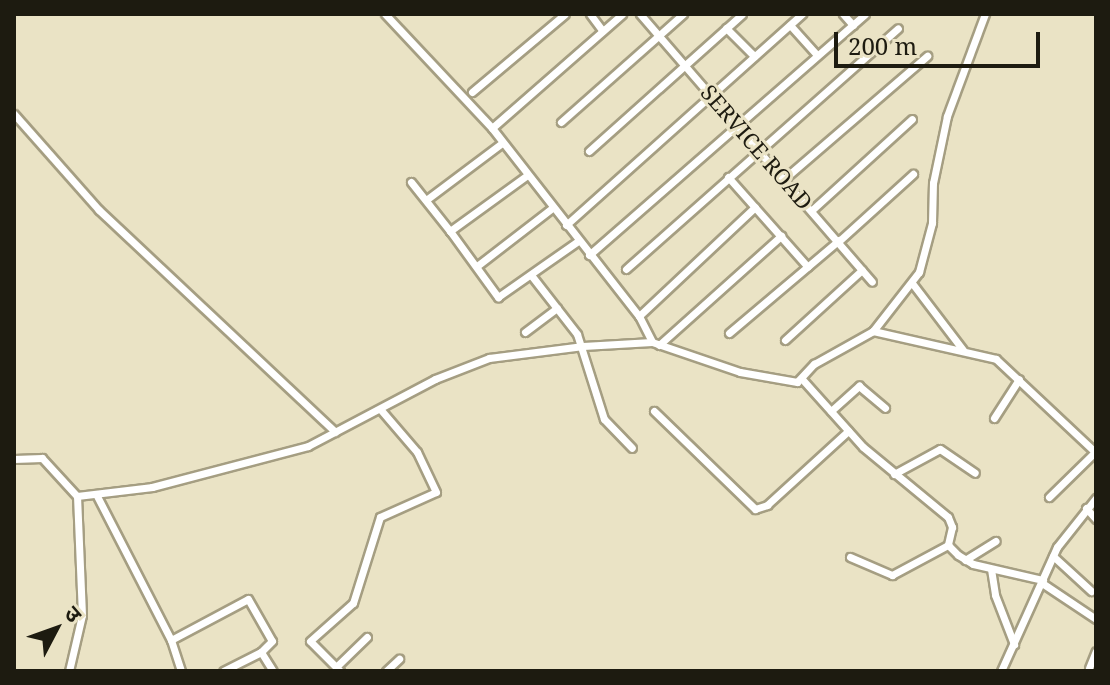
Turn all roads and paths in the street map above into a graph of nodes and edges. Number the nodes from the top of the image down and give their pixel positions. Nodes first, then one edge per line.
1 (385, 14) edge
2 (565, 14) edge
3 (590, 14) edge
4 (622, 14) edge
5 (640, 14) edge
6 (683, 14) edge
7 (742, 14) edge
8 (802, 14) edge
9 (843, 14) edge
10 (865, 14) edge
11 (985, 14) edge
12 (790, 25) junction
13 (853, 25) junction
14 (726, 28) junction
15 (898, 28) dead end
16 (603, 31) junction
17 (658, 36) junction
18 (817, 55) junction
19 (754, 56) junction
20 (927, 56) dead end
21 (686, 66) junction
22 (472, 92) dead end
23 (711, 92) junction
24 (14, 114) edge
25 (912, 119) dead end
26 (561, 122) dead end
27 (739, 124) junction
28 (492, 128) junction
29 (502, 143) junction
30 (759, 150) junction
31 (589, 151) dead end
32 (913, 174) dead end
33 (526, 176) junction
34 (728, 177) junction
35 (784, 179) junction
36 (411, 182) dead end
37 (426, 200) junction
38 (755, 207) junction
39 (552, 208) junction
40 (812, 210) junction
41 (566, 225) junction
42 (450, 231) junction
43 (781, 236) junction
44 (578, 241) junction
45 (839, 241) junction
46 (589, 255) junction
47 (477, 266) junction
48 (808, 267) junction
49 (626, 269) dead end
50 (862, 270) junction
51 (531, 275) junction
52 (872, 282) dead end
53 (912, 283) junction
54 (557, 308) junction
55 (639, 316) junction
56 (873, 331) junction
57 (525, 332) dead end
58 (729, 333) dead end
59 (785, 340) dead end
60 (656, 344) junction
61 (583, 346) junction
62 (963, 350) junction
63 (802, 379) junction
64 (1019, 379) junction
65 (885, 408) dead end
66 (381, 410) junction
67 (654, 411) dead end
68 (831, 411) junction
69 (994, 418) dead end
70 (848, 431) junction
71 (335, 432) junction
72 (632, 448) dead end
73 (1095, 452) edge
74 (14, 459) edge
75 (975, 473) dead end
76 (894, 474) junction
77 (77, 496) junction
78 (97, 496) junction
79 (1049, 497) dead end
80 (1096, 498) edge
81 (1086, 508) junction
82 (1096, 519) edge
83 (996, 541) dead end
84 (948, 545) junction
85 (1053, 556) junction
86 (850, 557) dead end
87 (965, 560) junction
88 (991, 569) junction
89 (1043, 582) junction
90 (1091, 591) dead end
91 (1096, 619) edge
92 (367, 637) dead end
93 (171, 640) junction
94 (1014, 644) junction
95 (1096, 651) edge
96 (261, 652) junction
97 (399, 659) dead end
98 (1002, 668) edge
99 (1089, 668) dead end
100 (338, 669) edge
101 (69, 671) edge
102 (181, 671) edge
103 (223, 671) edge
104 (273, 671) edge
105 (386, 671) edge

1 - 28 street
2 - 22 street
3 - 16 street
4 - 16 street
5 - 17 street, SERVICE ROAD
6 - 17 street
7 - 14 street
8 - 12 street
9 - 13 street
10 - 13 street
11 - 53 street
12 - 18 street
12 - 19 street
13 - 18 street
14 - 19 street
14 - 21 street
15 - 30 street
16 - 28 street
17 - 21 street, SERVICE ROAD
17 - 26 street
18 - 27 street
19 - 23 street
20 - 35 street
21 - 23 street, SERVICE ROAD
21 - 31 street
23 - 27 street, SERVICE ROAD
23 - 41 street
24 - 71 street
25 - 40 street
27 - 30 street, SERVICE ROAD
27 - 46 street
28 - 29 street
29 - 33 street
29 - 37 street
30 - 34 street
30 - 35 street, SERVICE ROAD
32 - 45 street
33 - 39 street
33 - 42 street
34 - 38 street
34 - 49 street
35 - 40 street, SERVICE ROAD
36 - 37 street
37 - 42 street
38 - 43 street
38 - 55 street
39 - 41 street
39 - 47 street
40 - 45 street, SERVICE ROAD
41 - 44 street
42 - 47 street
43 - 48 street
43 - 60 street
44 - 46 street
44 - 51 street
45 - 48 street
45 - 50 street, SERVICE ROAD
46 - 55 street
47 - 51 street
48 - 58 street
50 - 52 street, SERVICE ROAD
50 - 59 street
51 - 54 street
53 - 56 street
53 - 62 street
54 - 57 street
54 - 61 street
55 - 60 street
56 - 62 street
56 - 63 street
60 - 61 street
60 - 63 street
61 - 66 street
61 - 72 street
62 - 64 street
63 - 68 street
64 - 69 street
64 - 73 street
65 - 68 street
66 - 71 street
66 - 100 street
67 - 70 street
68 - 70 street
70 - 76 street
71 - 78 street
73 - 79 street
74 - 77 street
75 - 76 street
76 - 84 street
77 - 78 street
77 - 101 street
78 - 93 street
80 - 81 street
81 - 82 street
81 - 85 street
83 - 87 street
84 - 86 street
84 - 87 street
85 - 89 street
85 - 90 street
87 - 88 street
88 - 89 street
88 - 94 street
89 - 91 street
89 - 94 street
92 - 100 street
93 - 96 street
93 - 102 street
94 - 98 street
95 - 99 street
96 - 103 street
96 - 104 street
97 - 105 street

